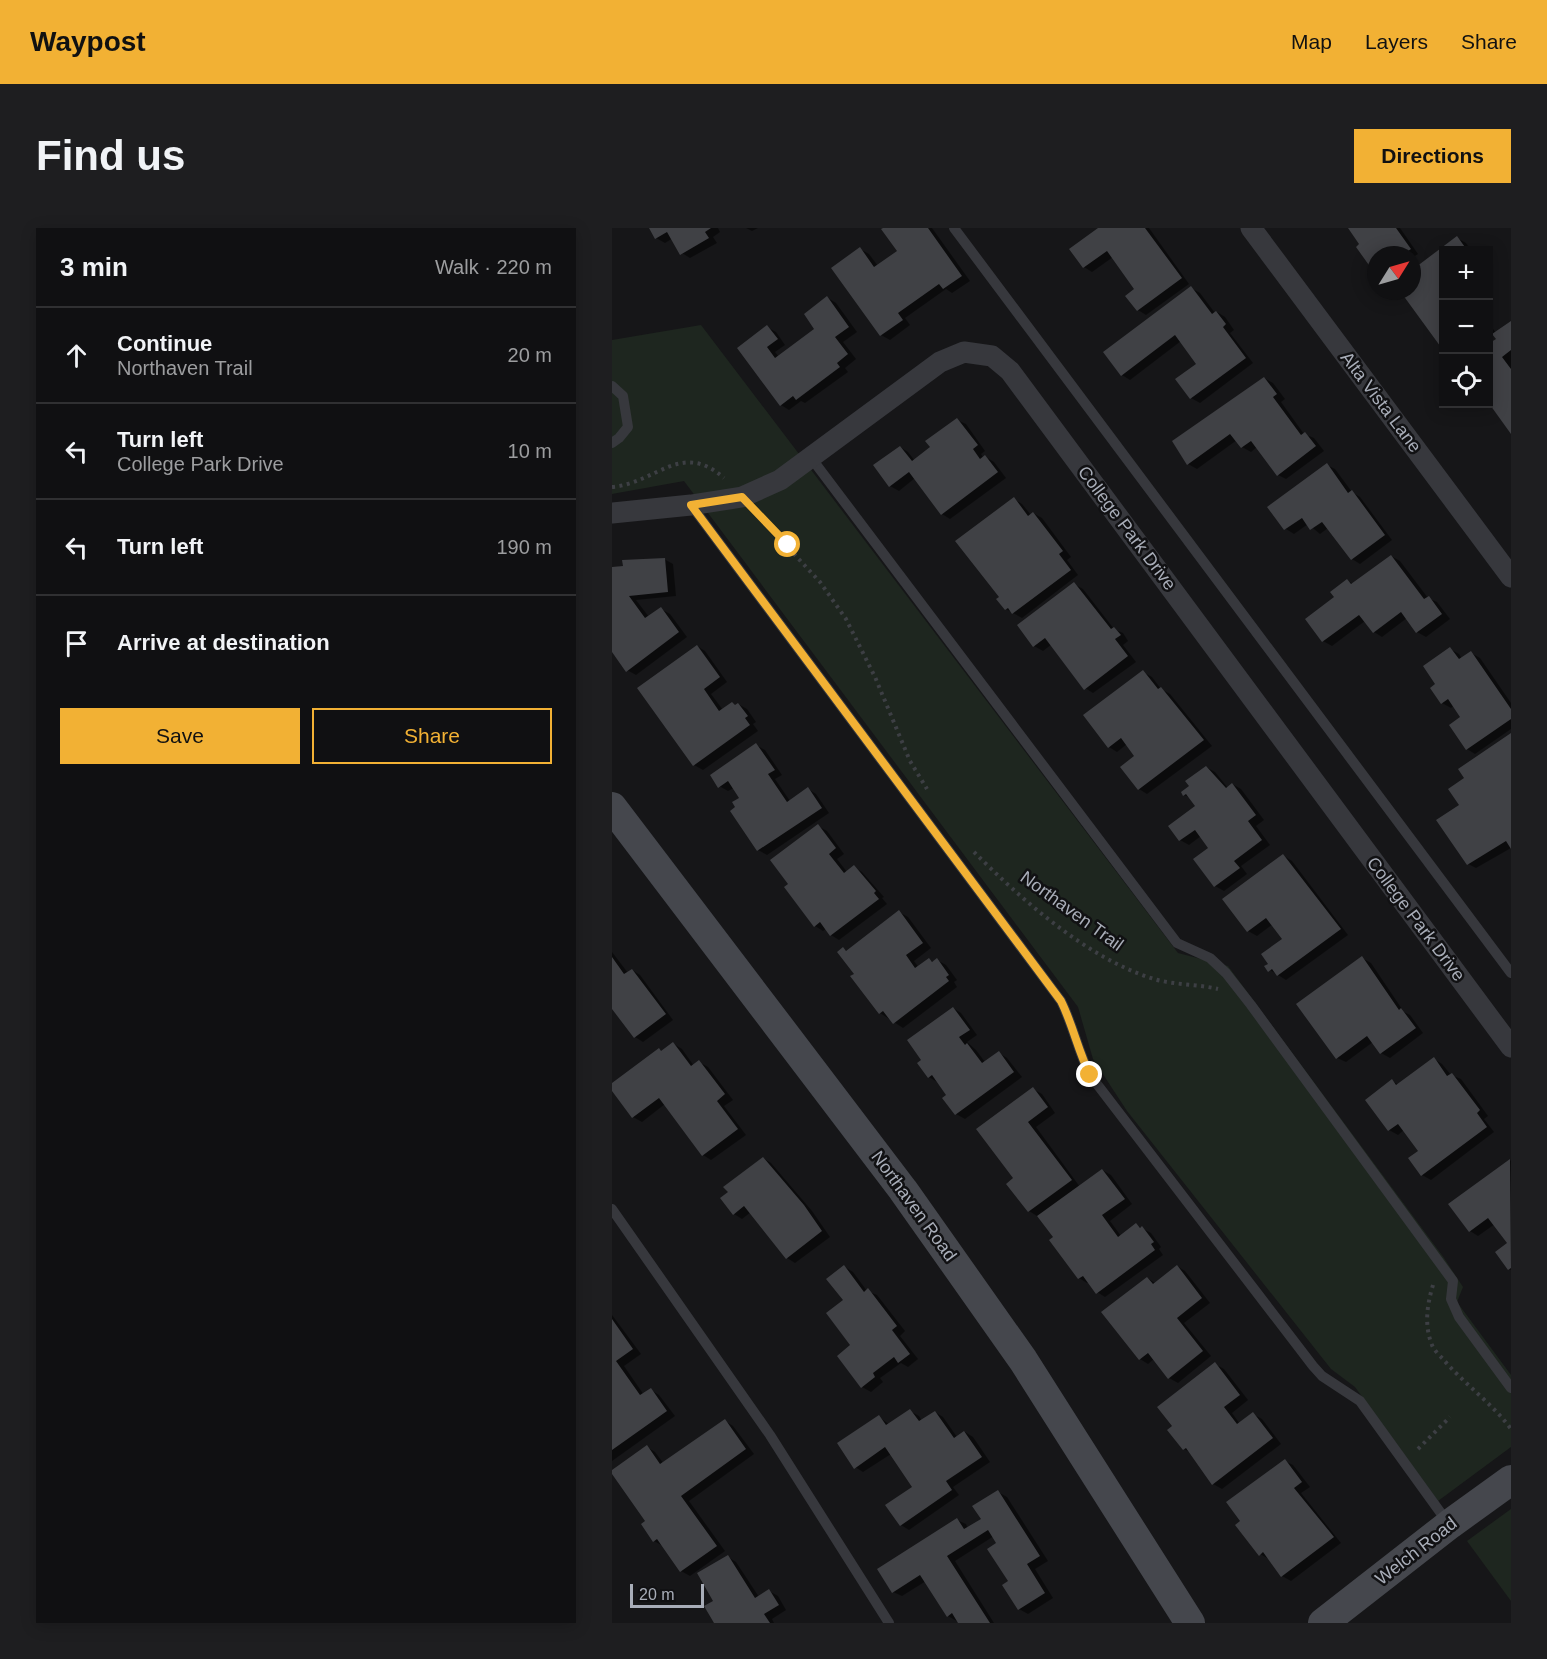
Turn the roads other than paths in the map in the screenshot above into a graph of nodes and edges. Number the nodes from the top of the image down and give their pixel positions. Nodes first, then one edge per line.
1 (954, 228) edge
2 (1251, 228) edge
3 (612, 386) edge
4 (612, 443) edge
5 (812, 459) junction
6 (691, 505) junction
7 (612, 513) edge
8 (1511, 577) edge
9 (612, 807) edge
10 (1511, 973) edge
11 (1511, 1047) edge
12 (612, 1209) edge
13 (1511, 1388) edge
14 (1511, 1480) edge
15 (1450, 1524) junction
16 (889, 1623) edge
17 (1190, 1623) edge
18 (1323, 1623) edge

1 - 10 lane
2 - 8 street, Alta Vista Lane
3 - 4 lane
5 - 6 street, College Park Drive
5 - 11 street, College Park Drive
5 - 13 lane
6 - 7 street, College Park Drive
6 - 15 lane
9 - 17 street, Northaven Road
12 - 16 lane
14 - 15 street, Welch Road
15 - 18 street, Welch Road

